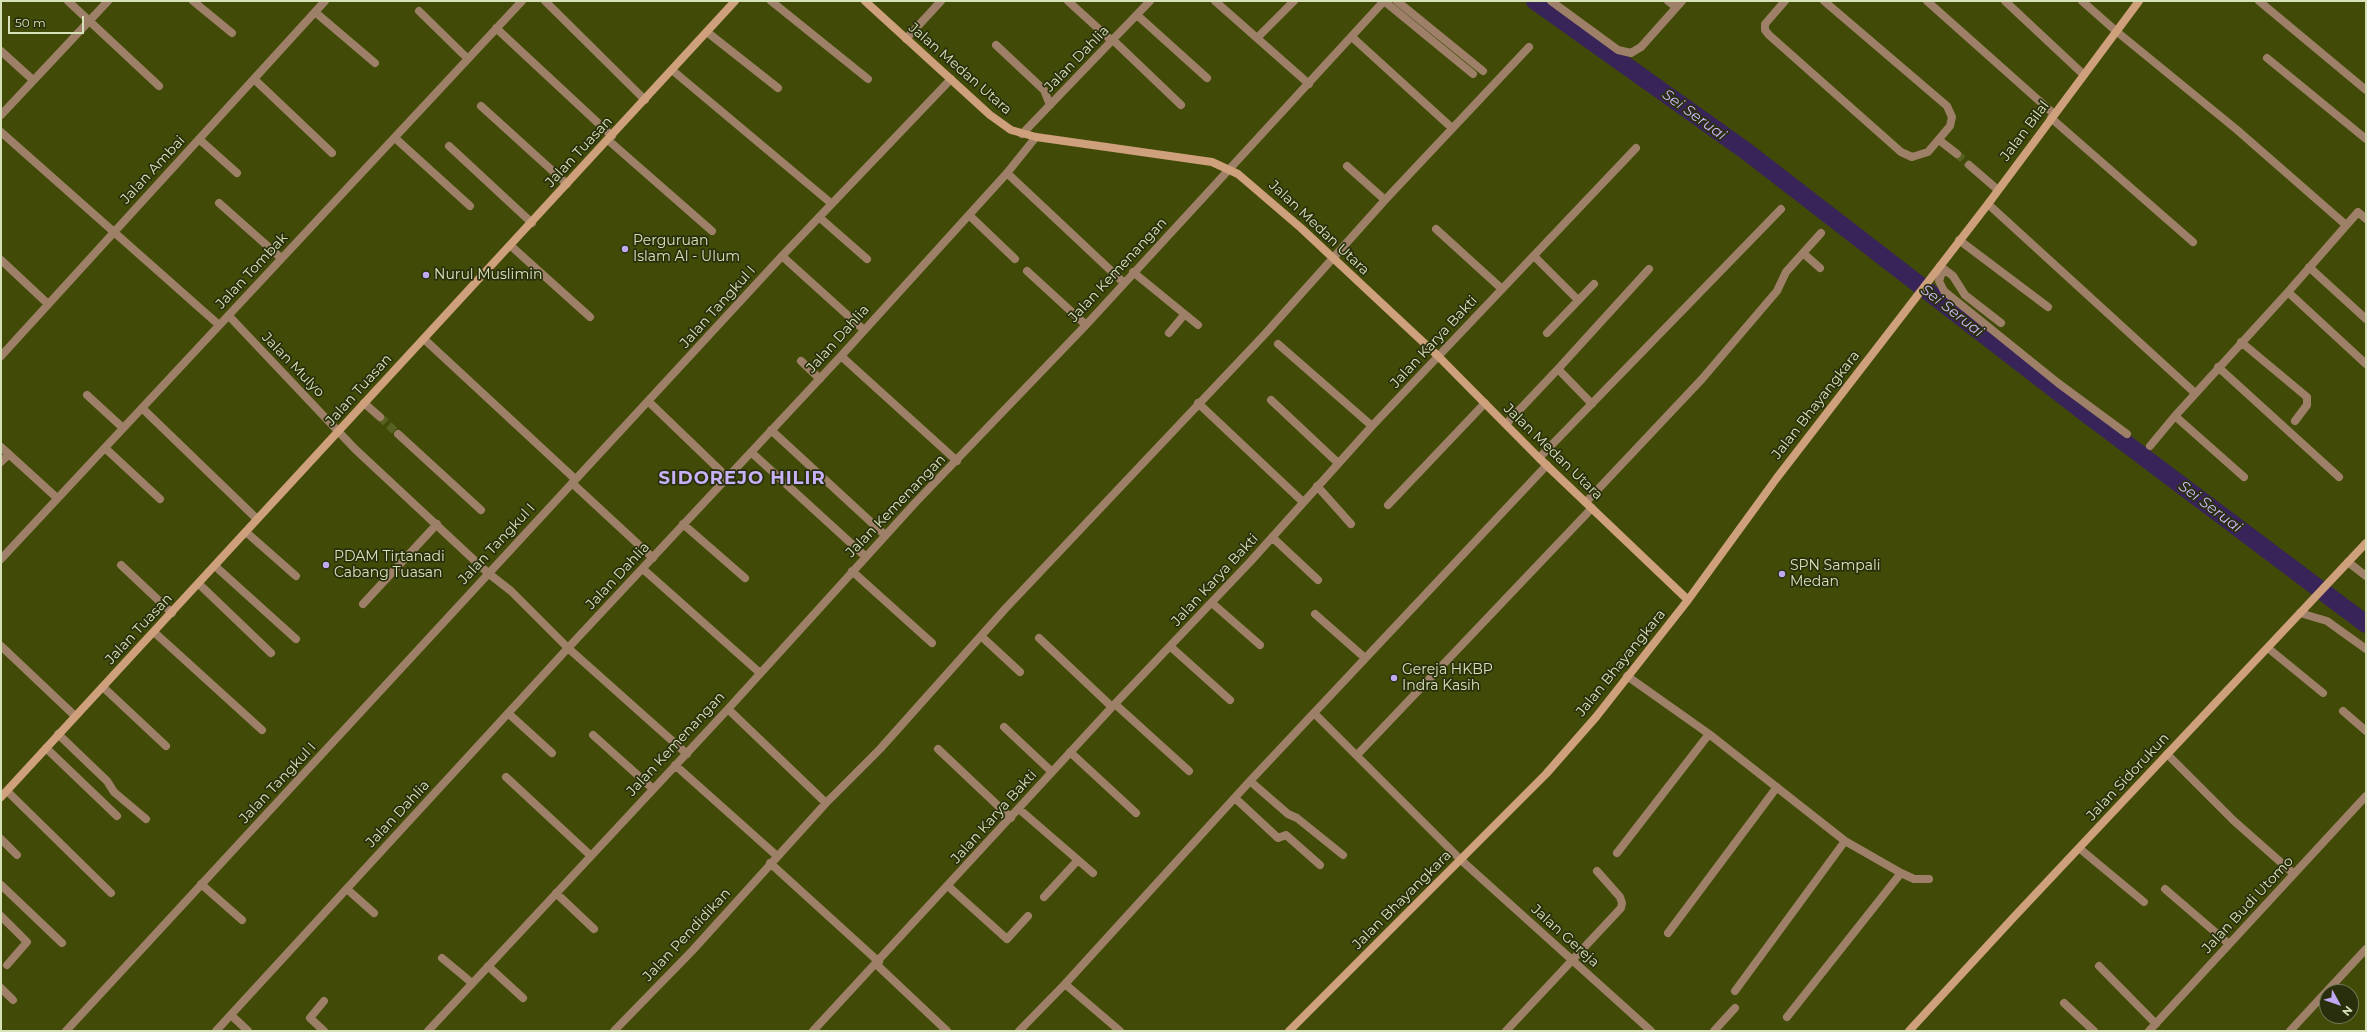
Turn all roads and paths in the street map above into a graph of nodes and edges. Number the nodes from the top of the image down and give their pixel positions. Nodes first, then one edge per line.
1 (68, 1) edge
2 (108, 1) edge
3 (192, 1) edge
4 (325, 1) edge
5 (522, 1) edge
6 (545, 1) edge
7 (735, 1) edge
8 (771, 1) edge
9 (865, 1) edge
10 (941, 1) edge
11 (1068, 1) edge
12 (1149, 1) edge
13 (1215, 1) edge
14 (1294, 1) edge
15 (1384, 1) edge
16 (1397, 1) edge
17 (1551, 1) edge
18 (1668, 1) edge
19 (1785, 1) edge
20 (1824, 1) edge
21 (1927, 1) edge
22 (2005, 1) edge
23 (2082, 1) edge
24 (2260, 1) edge
25 (2137, 2) edge
26 (1679, 4) edge
27 (419, 11) dead end
28 (315, 12) junction
29 (1137, 15) junction
30 (90, 20) junction
31 (496, 28) junction
32 (2116, 31) junction
33 (707, 32) junction
34 (232, 33) dead end
35 (1352, 37) junction
36 (1257, 38) junction
37 (906, 39) junction
38 (1113, 41) junction
39 (996, 45) dead end
40 (1529, 47) dead end
41 (1, 51) edge
42 (2267, 58) dead end
43 (468, 59) junction
44 (375, 63) dead end
45 (672, 70) junction
46 (1483, 71) dead end
47 (1473, 74) dead end
48 (2084, 75) junction
49 (1207, 78) dead end
50 (254, 79) junction
51 (868, 79) dead end
52 (951, 79) junction
53 (33, 80) junction
54 (1309, 84) junction
55 (159, 86) dead end
56 (778, 88) dead end
57 (2366, 90) edge
58 (645, 100) junction
59 (1050, 105) junction
60 (481, 106) dead end
61 (1181, 106) dead end
62 (1, 115) edge
63 (2053, 116) junction
64 (1452, 128) junction
65 (1, 132) edge
66 (1022, 134) junction
67 (1036, 137) junction
68 (200, 138) junction
69 (395, 138) junction
70 (610, 138) junction
71 (2366, 139) edge
72 (1939, 140) junction
73 (449, 146) dead end
74 (1636, 148) dead end
75 (332, 153) dead end
76 (1957, 154) tunnel mouth
77 (1969, 165) tunnel mouth
78 (1347, 166) dead end
79 (1231, 169) junction
80 (237, 173) dead end
81 (1007, 173) junction
82 (567, 184) junction
83 (1998, 190) junction
84 (1385, 200) junction
85 (219, 203) dead end
86 (832, 204) junction
87 (1988, 204) junction
88 (470, 206) dead end
89 (1780, 209) dead end
90 (969, 215) junction
91 (820, 217) junction
92 (2366, 219) edge
93 (532, 223) junction
94 (2346, 225) junction
95 (1436, 229) dead end
96 (115, 231) junction
97 (712, 231) dead end
98 (1820, 233) dead end
99 (1959, 240) junction
100 (2193, 242) dead end
101 (511, 246) junction
102 (1803, 253) junction
103 (782, 256) junction
104 (1534, 256) junction
105 (281, 258) junction
106 (1332, 258) junction
107 (867, 259) dead end
108 (1015, 259) dead end
109 (1, 260) edge
110 (1941, 267) junction
111 (2309, 267) junction
112 (1820, 268) dead end
113 (1649, 269) dead end
114 (1027, 272) dead end
115 (1133, 272) junction
116 (1931, 276) joint
117 (1123, 282) junction
118 (1594, 284) dead end
119 (1502, 289) junction
120 (2288, 292) junction
121 (1578, 300) junction
122 (48, 304) junction
123 (2048, 307) dead end
124 (1184, 315) junction
125 (229, 316) junction
126 (590, 317) dead end
127 (2366, 319) edge
128 (2001, 323) dead end
129 (219, 325) junction
130 (1086, 325) junction
131 (1198, 325) dead end
132 (864, 330) junction
133 (1547, 332) dead end
134 (1169, 333) dead end
135 (424, 339) junction
136 (2241, 342) junction
137 (1278, 344) dead end
138 (1, 356) edge
139 (842, 356) junction
140 (1438, 356) junction
141 (801, 361) dead end
142 (2366, 364) edge
143 (2218, 367) junction
144 (1558, 369) junction
145 (820, 378) junction
146 (2195, 393) junction
147 (88, 395) dead end
148 (1271, 400) dead end
149 (648, 401) junction
150 (364, 403) junction
151 (1198, 403) junction
152 (1484, 403) junction
153 (1592, 404) junction
154 (142, 408) junction
155 (2175, 416) junction
156 (380, 417) tunnel mouth
157 (2295, 421) dead end
158 (1506, 424) junction
159 (1372, 426) junction
160 (123, 428) junction
161 (771, 430) junction
162 (339, 432) junction
163 (398, 434) tunnel mouth
164 (2127, 434) dead end
165 (2150, 446) dead end
166 (1, 447) edge
167 (105, 448) junction
168 (751, 452) junction
169 (9, 454) junction
170 (1539, 458) junction
171 (957, 461) junction
172 (1, 462) edge
173 (1338, 463) junction
174 (1547, 465) junction
175 (2244, 477) dead end
176 (2339, 477) dead end
177 (728, 478) junction
178 (573, 481) junction
179 (1317, 486) junction
180 (57, 498) junction
181 (160, 498) dead end
182 (1303, 502) junction
183 (1388, 505) dead end
184 (1589, 505) junction
185 (481, 510) dead end
186 (257, 519) junction
187 (437, 524) junction
188 (683, 524) junction
189 (1351, 524) dead end
190 (246, 532) junction
191 (885, 535) junction
192 (1272, 537) junction
193 (2366, 543) edge
194 (866, 556) junction
195 (653, 558) junction
196 (1, 559) edge
197 (2348, 562) junction
198 (121, 565) dead end
199 (215, 566) junction
200 (643, 569) junction
201 (852, 572) junction
202 (488, 573) junction
203 (296, 576) dead end
204 (2366, 576) edge
205 (745, 578) dead end
206 (1318, 580) dead end
207 (198, 584) junction
208 (1688, 600) junction
209 (1212, 603) junction
210 (363, 604) dead end
211 (2302, 610) junction
212 (172, 613) junction
213 (1315, 614) dead end
214 (154, 632) junction
215 (981, 636) junction
216 (1039, 638) dead end
217 (296, 640) dead end
218 (932, 643) dead end
219 (1260, 645) dead end
220 (1, 646) edge
221 (1171, 647) junction
222 (568, 648) junction
223 (2268, 648) junction
224 (2366, 649) edge
225 (271, 653) dead end
226 (1365, 658) junction
227 (1020, 672) dead end
228 (760, 674) junction
229 (1627, 676) junction
230 (103, 687) junction
231 (2323, 693) dead end
232 (1230, 700) dead end
233 (1113, 706) junction
234 (728, 709) junction
235 (2343, 711) dead end
236 (508, 713) junction
237 (1314, 713) junction
238 (75, 716) junction
239 (1004, 727) dead end
240 (262, 730) dead end
241 (2366, 731) edge
242 (58, 734) junction
243 (1709, 734) junction
244 (593, 735) dead end
245 (166, 746) dead end
246 (46, 748) junction
247 (938, 749) dead end
248 (1070, 752) junction
249 (552, 753) dead end
250 (687, 754) junction
251 (2167, 754) junction
252 (1357, 755) junction
253 (675, 765) junction
254 (1190, 771) dead end
255 (1052, 772) junction
256 (506, 777) dead end
257 (1250, 781) junction
258 (1777, 787) junction
259 (652, 788) junction
260 (4, 794) edge
261 (2366, 796) edge
262 (1235, 798) junction
263 (826, 803) junction
264 (1019, 809) junction
265 (1136, 813) dead end
266 (117, 816) dead end
267 (1011, 818) junction
268 (146, 819) dead end
269 (1, 839) edge
270 (1844, 841) junction
271 (2079, 848) junction
272 (1617, 853) dead end
273 (17, 854) dead end
274 (590, 855) junction
275 (1344, 855) dead end
276 (777, 856) junction
277 (1078, 860) junction
278 (1462, 860) junction
279 (770, 864) junction
280 (1320, 865) dead end
281 (1597, 871) dead end
282 (1901, 873) junction
283 (1093, 874) dead end
284 (2294, 874) junction
285 (1929, 879) dead end
286 (201, 884) junction
287 (1, 885) edge
288 (948, 886) junction
289 (347, 889) junction
290 (2165, 889) dead end
291 (111, 893) dead end
292 (556, 893) junction
293 (1044, 897) dead end
294 (2144, 902) dead end
295 (374, 913) dead end
296 (1, 916) edge
297 (1028, 916) dead end
298 (242, 920) dead end
299 (594, 929) dead end
300 (1668, 933) dead end
301 (62, 943) dead end
302 (2229, 944) junction
303 (2366, 949) edge
304 (442, 958) dead end
305 (1571, 960) junction
306 (877, 963) junction
307 (7, 966) dead end
308 (488, 966) junction
309 (2098, 966) dead end
310 (472, 983) junction
311 (1066, 984) junction
312 (1, 988) edge
313 (1736, 991) dead end
314 (523, 998) dead end
315 (13, 1000) dead end
316 (324, 1001) dead end
317 (2064, 1003) dead end
318 (1735, 1008) dead end
319 (231, 1015) junction
320 (1787, 1017) dead end
321 (2156, 1024) junction
322 (66, 1031) edge
323 (216, 1031) edge
324 (248, 1031) edge
325 (324, 1031) edge
326 (428, 1031) edge
327 (615, 1031) edge
328 (813, 1031) edge
329 (947, 1031) edge
330 (1019, 1031) edge
331 (1120, 1031) edge
332 (1290, 1031) edge
333 (1506, 1031) edge
334 (1651, 1031) edge
335 (1714, 1031) edge
336 (1910, 1031) edge
337 (2094, 1031) edge
338 (2149, 1031) edge
339 (2290, 1031) edge

1 - 30 street
2 - 30 street
3 - 34 street
4 - 28 street, Jalan Ambai
5 - 31 street, Jalan Tombak
6 - 58 street
7 - 33 street, Jalan Tuasan
8 - 51 street
9 - 37 street, Jalan Medan Utara
10 - 37 street
11 - 38 street
12 - 29 street, Jalan Dahlia
13 - 36 street
14 - 36 street
15 - 35 street, Jalan Kemenangan
15 - 47 street
16 - 46 street
17 - 26 street
18 - 26 street
19 - 72 street
20 - 72 street
21 - 63 street
22 - 48 street
23 - 32 street
24 - 57 street
25 - 32 street, Jalan Bilal
27 - 43 street
28 - 44 street
28 - 50 street, Jalan Ambai
29 - 38 street, Jalan Dahlia
29 - 49 street
30 - 53 street
30 - 55 street
31 - 43 street, Jalan Tombak
31 - 70 street
32 - 48 street, Jalan Bilal
32 - 94 street
33 - 45 street, Jalan Tuasan
33 - 56 street
35 - 54 street, Jalan Kemenangan
35 - 64 street
36 - 54 street
37 - 52 street, Jalan Medan Utara
38 - 59 street, Jalan Dahlia
38 - 61 street
39 - 59 street
40 - 64 street
41 - 53 street
42 - 71 street
43 - 69 street, Jalan Tombak
45 - 58 street, Jalan Tuasan
45 - 86 street
48 - 63 street, Jalan Bilal
50 - 68 street, Jalan Ambai
50 - 75 street
52 - 66 street, Jalan Medan Utara
52 - 86 street, Jalan Tangkul I
53 - 62 street
54 - 79 street, Jalan Kemenangan
58 - 70 street, Jalan Tuasan
59 - 66 street, Jalan Dahlia
60 - 82 street
63 - 83 street, Jalan Bilal
63 - 100 street
64 - 84 street
65 - 96 street
66 - 67 street, Jalan Medan Utara
67 - 79 street, Jalan Medan Utara
67 - 81 street, Jalan Dahlia
68 - 80 street
68 - 96 street, Jalan Ambai
69 - 88 street
69 - 105 street, Jalan Tombak
70 - 82 street, Jalan Tuasan
70 - 97 street
72 - 76 street
73 - 93 street
74 - 104 street, Jalan Karya Bakti
77 - 83 street
78 - 84 street
79 - 106 street, Jalan Medan Utara
79 - 115 street, Jalan Kemenangan
81 - 90 street, Jalan Dahlia
81 - 117 street
82 - 93 street, Jalan Tuasan
83 - 87 street, Jalan Bilal
84 - 106 street
85 - 105 street
86 - 91 street, Jalan Tangkul I
87 - 99 street, Jalan Bilal
87 - 146 street
89 - 153 street
90 - 108 street
90 - 132 street, Jalan Dahlia
91 - 103 street, Jalan Tangkul I
91 - 107 street
92 - 94 street
93 - 101 street, Jalan Tuasan
94 - 111 street
95 - 119 street
96 - 122 street, Jalan Ambai
96 - 129 street
98 - 102 street
99 - 110 street, Jalan Bilal
99 - 123 street
101 - 126 street
101 - 135 street, Jalan Tuasan
102 - 112 street
102 - 184 street
103 - 132 street
103 - 149 street, Jalan Tangkul I
104 - 119 street, Jalan Karya Bakti
104 - 121 street
105 - 125 street, Jalan Tombak
106 - 140 street, Jalan Medan Utara
106 - 151 street
109 - 122 street
110 - 116 street, Jalan Bilal
110 - 128 street
110 - 164 street
111 - 120 street
111 - 127 street
113 - 144 street
114 - 130 street
115 - 117 street, Jalan Kemenangan
115 - 124 street
116 - 208 street, Jalan Bhayangkara
117 - 130 street, Jalan Kemenangan
118 - 121 street
119 - 140 street, Jalan Karya Bakti
120 - 136 street
120 - 142 street
121 - 133 street
122 - 138 street, Jalan Ambai
124 - 131 street
124 - 134 street
125 - 129 street, Jalan Tombak
125 - 162 street, Jalan Mulyo
129 - 154 street, Jalan Tombak
130 - 171 street, Jalan Kemenangan
132 - 139 street, Jalan Dahlia
135 - 150 street, Jalan Tuasan
135 - 178 street
136 - 143 street
136 - 157 street
137 - 159 street
139 - 145 street, Jalan Dahlia
139 - 171 street
140 - 152 street, Jalan Medan Utara
140 - 159 street, Jalan Karya Bakti
141 - 145 street
143 - 146 street
143 - 176 street
144 - 153 street
144 - 158 street
145 - 161 street, Jalan Dahlia
146 - 155 street
147 - 160 street
148 - 173 street
149 - 177 street
149 - 178 street, Jalan Tangkul I
150 - 156 street
150 - 162 street, Jalan Tuasan
151 - 182 street
151 - 215 street
152 - 158 street, Jalan Medan Utara
152 - 183 street
153 - 170 street
154 - 160 street, Jalan Tombak
154 - 186 street
155 - 165 street
155 - 175 street
158 - 170 street, Jalan Medan Utara
159 - 173 street, Jalan Karya Bakti
160 - 167 street, Jalan Tombak
161 - 168 street, Jalan Dahlia
161 - 191 street
162 - 186 street, Jalan Tuasan
162 - 187 street, Jalan Mulyo
163 - 185 street
166 - 169 street
167 - 180 street, Jalan Tombak
167 - 181 street
168 - 177 street, Jalan Dahlia
168 - 194 street
169 - 172 street
169 - 180 street
170 - 174 street, Jalan Medan Utara
171 - 191 street, Jalan Kemenangan
173 - 179 street, Jalan Karya Bakti
174 - 184 street, Jalan Medan Utara
174 - 226 street
177 - 188 street, Jalan Dahlia
178 - 195 street
178 - 202 street, Jalan Tangkul I
179 - 182 street, Jalan Karya Bakti
179 - 189 street
180 - 196 street, Jalan Tombak
182 - 192 street, Jalan Karya Bakti
184 - 208 street, Jalan Medan Utara
184 - 252 street
186 - 190 street, Jalan Tuasan
187 - 202 street, Jalan Mulyo
187 - 210 street
188 - 195 street, Jalan Dahlia
188 - 205 street
190 - 199 street, Jalan Tuasan
190 - 203 street
191 - 194 street, Jalan Kemenangan
192 - 206 street
192 - 209 street, Jalan Karya Bakti
193 - 197 street, Jalan Sidorukun
194 - 201 street, Jalan Kemenangan
195 - 200 street, Jalan Dahlia
197 - 204 street
197 - 211 street, Jalan Sidorukun
198 - 212 street
199 - 207 street, Jalan Tuasan
199 - 217 street
200 - 222 street, Jalan Dahlia
200 - 228 street
201 - 218 street
201 - 228 street, Jalan Kemenangan
202 - 222 street, Jalan Mulyo
202 - 286 street, Jalan Tangkul I
207 - 212 street, Jalan Tuasan
207 - 225 street
208 - 229 street, Jalan Bhayangkara
209 - 219 street
209 - 221 street, Jalan Karya Bakti
211 - 223 street, Jalan Sidorukun
211 - 224 street
212 - 214 street, Jalan Tuasan
213 - 226 street
214 - 230 street, Jalan Tuasan
214 - 240 street
215 - 227 street
215 - 263 street
216 - 233 street
220 - 238 street
221 - 232 street
221 - 233 street, Jalan Karya Bakti
222 - 236 street, Jalan Dahlia
222 - 250 street, Jalan Mulyo
223 - 231 street
223 - 251 street, Jalan Sidorukun
226 - 237 street
228 - 234 street, Jalan Kemenangan
229 - 243 street
229 - 278 street, Jalan Bhayangkara
230 - 238 street, Jalan Tuasan
230 - 245 street
233 - 248 street, Jalan Karya Bakti
233 - 254 street
234 - 250 street, Jalan Kemenangan
234 - 263 street
235 - 241 street
236 - 249 street
236 - 289 street, Jalan Dahlia
237 - 252 street, Jalan Gereja
237 - 257 street
238 - 242 street, Jalan Tuasan
239 - 255 street
242 - 246 street, Jalan Tuasan
242 - 268 street
243 - 258 street
243 - 272 street
244 - 259 street
246 - 260 street, Jalan Tuasan
246 - 266 street
247 - 267 street
248 - 255 street, Jalan Karya Bakti
248 - 265 street
250 - 253 street, Jalan Kemenangan
251 - 271 street, Jalan Sidorukun
251 - 284 street
252 - 278 street, Jalan Gereja
253 - 259 street, Jalan Kemenangan
253 - 276 street
255 - 264 street, Jalan Karya Bakti
256 - 274 street
257 - 262 street
257 - 275 street
258 - 270 street
258 - 300 street
259 - 274 street, Jalan Kemenangan
260 - 291 street
261 - 284 street, Jalan Budi Utomo
262 - 280 street
262 - 311 street
263 - 276 street
264 - 267 street, Jalan Karya Bakti
264 - 277 street
267 - 288 street, Jalan Karya Bakti
269 - 273 street
270 - 282 street
270 - 313 street
271 - 294 street
271 - 336 street, Jalan Sidorukun
274 - 292 street, Jalan Kemenangan
276 - 279 street, Jalan Pendidikan
277 - 283 street
277 - 293 street
278 - 305 street, Jalan Gereja
278 - 332 street, Jalan Bhayangkara
279 - 306 street
279 - 327 street, Jalan Pendidikan
281 - 305 street
282 - 285 street
282 - 320 street
284 - 302 street, Jalan Budi Utomo
286 - 298 street
286 - 322 street, Jalan Tangkul I
287 - 301 street
288 - 297 street
288 - 306 street, Jalan Karya Bakti
289 - 295 street
289 - 319 street, Jalan Dahlia
290 - 302 street
292 - 299 street
292 - 308 street, Jalan Kemenangan
296 - 307 street
302 - 321 street, Jalan Budi Utomo
303 - 339 street
304 - 310 street
305 - 333 street
305 - 334 street, Jalan Gereja
306 - 328 street, Jalan Karya Bakti
306 - 329 street
308 - 310 street, Jalan Kemenangan
308 - 314 street
309 - 321 street
310 - 326 street, Jalan Kemenangan
311 - 330 street
311 - 331 street
312 - 315 street
316 - 325 street
317 - 337 street
318 - 335 street
319 - 323 street, Jalan Dahlia
319 - 324 street
321 - 338 street, Jalan Budi Utomo

